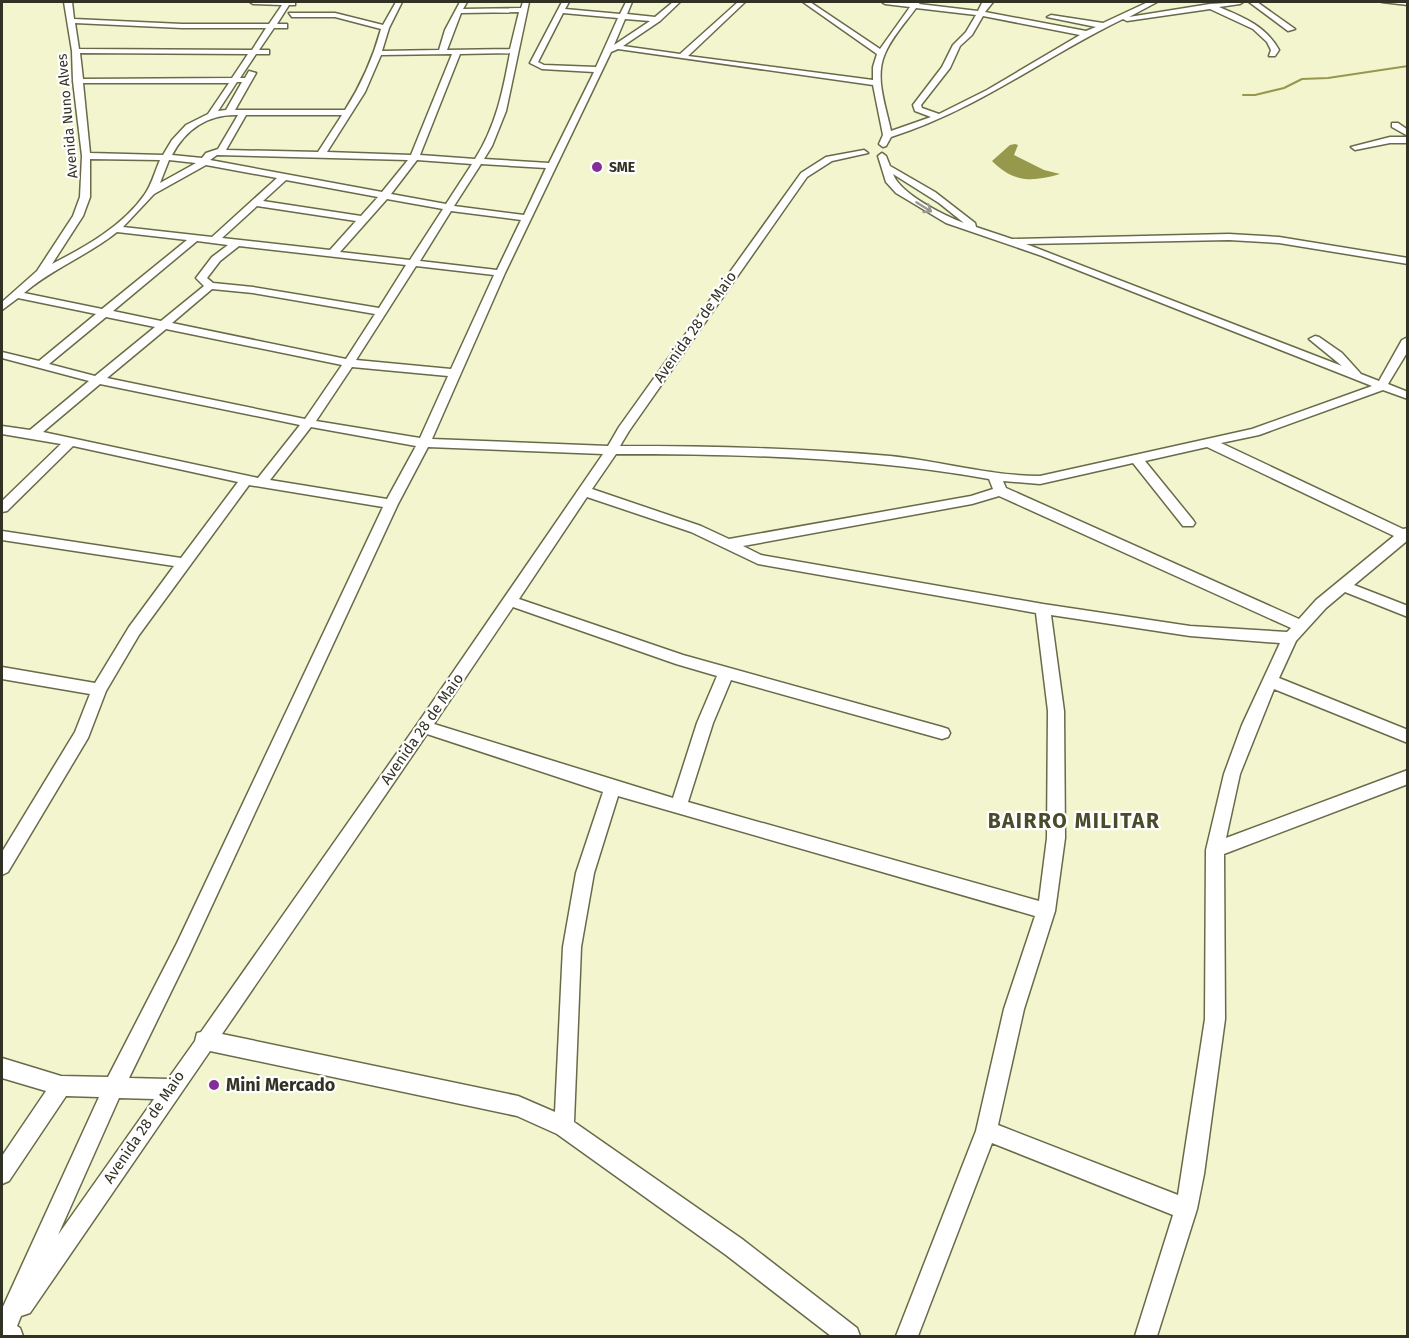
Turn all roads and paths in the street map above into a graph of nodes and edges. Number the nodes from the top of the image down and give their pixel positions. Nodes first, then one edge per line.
1 (68, 2) edge
2 (254, 2) edge
3 (287, 2) edge
4 (298, 2) edge
5 (399, 2) edge
6 (463, 2) edge
7 (565, 2) edge
8 (677, 2) edge
9 (742, 2) edge
10 (806, 2) edge
11 (885, 2) edge
12 (990, 2) edge
13 (1153, 2) edge
14 (1240, 2) edge
15 (1253, 2) edge
16 (1386, 2) edge
17 (1407, 3) edge
18 (916, 4) edge
19 (524, 6) edge
20 (1210, 6) junction
21 (625, 8) edge
22 (460, 10) junction
23 (559, 11) junction
24 (982, 13) junction
25 (292, 15) junction
26 (1051, 17) dead end
27 (657, 19) junction
28 (70, 21) junction
29 (1118, 21) junction
30 (271, 26) junction
31 (284, 26) junction
32 (1106, 26) junction
33 (385, 28) junction
34 (1291, 29) dead end
35 (1088, 34) junction
36 (278, 35) dead end
37 (272, 44) dead end
38 (76, 51) junction
39 (514, 51) junction
40 (612, 51) junction
41 (253, 52) junction
42 (266, 52) junction
43 (378, 52) junction
44 (442, 52) junction
45 (457, 52) junction
46 (881, 53) junction
47 (1272, 54) dead end
48 (682, 57) junction
49 (599, 70) junction
50 (234, 80) junction
51 (246, 80) junction
52 (77, 81) junction
53 (877, 83) junction
54 (244, 111) junction
55 (229, 112) junction
56 (212, 113) junction
57 (348, 113) junction
58 (939, 117) junction
59 (1395, 125) dead end
60 (1407, 134) edge
61 (887, 135) junction
62 (1407, 140) edge
63 (1355, 147) dead end
64 (220, 153) junction
65 (322, 153) junction
66 (875, 153) junction
67 (86, 156) junction
68 (416, 157) junction
69 (165, 159) junction
70 (204, 162) junction
71 (479, 163) junction
72 (552, 166) junction
73 (888, 168) junction
74 (283, 178) junction
75 (151, 192) junction
76 (384, 196) junction
77 (255, 203) junction
78 (450, 208) junction
79 (364, 219) junction
80 (526, 219) junction
81 (117, 229) junction
82 (976, 230) junction
83 (194, 239) junction
84 (215, 239) junction
85 (1008, 241) junction
86 (237, 243) junction
87 (332, 254) junction
88 (1407, 261) edge
89 (414, 264) junction
90 (41, 273) junction
91 (500, 273) junction
92 (210, 286) junction
93 (17, 295) junction
94 (2, 307) edge
95 (107, 312) junction
96 (381, 312) junction
97 (165, 326) junction
98 (1315, 339) dead end
99 (1407, 340) edge
100 (2, 355) edge
101 (349, 363) junction
102 (42, 364) junction
103 (455, 373) junction
104 (1360, 379) junction
105 (98, 380) junction
106 (1381, 387) junction
107 (1407, 396) edge
108 (308, 423) junction
109 (2, 430) edge
110 (33, 434) junction
111 (69, 443) junction
112 (424, 443) junction
113 (1210, 443) junction
114 (612, 450) junction
115 (1136, 458) junction
116 (246, 480) junction
117 (262, 482) junction
118 (998, 484) junction
119 (584, 491) junction
120 (391, 504) junction
121 (2, 508) edge
122 (1188, 523) dead end
123 (1405, 533) edge
124 (2, 535) edge
125 (729, 543) junction
126 (183, 563) junction
127 (1343, 586) junction
128 (510, 601) junction
129 (1043, 609) junction
130 (1407, 612) edge
131 (1295, 632) junction
132 (2, 673) edge
133 (726, 674) junction
134 (1270, 681) junction
135 (99, 690) junction
136 (424, 727) junction
137 (942, 733) dead end
138 (1407, 737) edge
139 (1407, 777) edge
140 (612, 789) junction
141 (678, 808) junction
142 (1215, 850) junction
143 (2, 867) edge
144 (1046, 911) junction
145 (204, 1040) junction
146 (2, 1068) edge
147 (62, 1086) junction
148 (113, 1089) junction
149 (170, 1089) junction
150 (564, 1127) junction
151 (986, 1131) junction
152 (2, 1174) edge
153 (1186, 1209) junction
154 (6, 1334) edge
155 (849, 1336) edge
156 (907, 1336) edge
157 (1146, 1336) edge

1 - 28 street, Avenida Nuno Alves
2 - 3 street
3 - 4 street
3 - 30 street
4 - 25 street
5 - 33 street
6 - 22 street
7 - 23 street
8 - 27 street
9 - 48 street
10 - 46 street
11 - 18 street
12 - 24 street
13 - 29 street
14 - 20 street
15 - 34 street
16 - 17 street
18 - 24 street
18 - 46 street
19 - 22 street
19 - 39 street
20 - 29 street
20 - 47 street
21 - 23 street
21 - 27 street
21 - 40 street
22 - 44 street
23 - 49 street
24 - 35 street
24 - 58 street
25 - 31 street
25 - 33 street
26 - 32 street
27 - 40 street
28 - 30 street
28 - 38 street, Avenida Nuno Alves
29 - 32 street
30 - 31 street
30 - 41 street
31 - 36 street
32 - 35 street
33 - 43 street
35 - 58 street
37 - 42 street
38 - 41 street
38 - 52 street, Avenida Nuno Alves
39 - 45 street
39 - 71 street
40 - 48 street
40 - 49 street
41 - 42 street
41 - 50 street
42 - 51 street
43 - 44 street
43 - 57 street
44 - 45 street
45 - 68 street
46 - 53 street
48 - 53 street
49 - 72 street
50 - 51 street
50 - 52 street
50 - 56 street
51 - 55 street
52 - 67 street, Avenida Nuno Alves
53 - 61 street
54 - 55 street
54 - 57 street
54 - 64 street
55 - 56 street
56 - 69 street
57 - 65 street
58 - 61 street
59 - 60 street
61 - 66 street
62 - 63 street
64 - 65 street
64 - 70 street
65 - 68 street
66 - 73 street
66 - 114 street, Avenida 28 de Maio
67 - 69 street
67 - 90 street, Avenida Nuno Alves
68 - 71 street
68 - 76 street
69 - 70 street
69 - 75 street
70 - 74 street
70 - 75 street
71 - 72 street
71 - 78 street
72 - 80 street
73 - 82 street
73 -> 82 street
74 - 76 street
74 - 77 street
75 - 81 street
76 - 78 street
76 - 79 street
77 - 79 street
77 - 84 street
78 - 80 street
78 - 89 street
79 - 87 street
80 - 91 street
81 - 83 street
81 - 90 street
82 - 85 street
83 - 84 street
83 - 95 street
84 - 86 street
85 - 88 street
85 - 104 street
86 - 87 street
86 - 92 street
87 - 89 street
89 - 91 street
89 - 96 street
90 - 93 street, Avenida Nuno Alves
91 - 103 street
92 - 96 street
92 - 97 street
93 - 94 street, Avenida Nuno Alves
93 - 95 street
95 - 97 street
95 - 102 street
96 - 101 street
97 - 101 street
97 - 105 street
98 - 104 street
99 - 106 street
100 - 102 street
101 - 103 street
101 - 108 street
102 - 105 street
103 - 112 street
104 - 106 street
105 - 108 street
105 - 110 street
106 - 107 street
106 - 113 street
108 - 112 street
108 - 117 street
109 - 110 street
110 - 111 street
111 - 116 street
111 - 121 street
112 - 114 street
112 - 120 street
113 - 115 street
113 - 123 street
114 - 118 street
114 - 119 street, Avenida 28 de Maio
115 - 118 street
115 - 122 street
116 - 117 street
116 - 126 street
117 - 120 street
118 - 125 street
118 - 131 street
119 - 125 street
119 - 128 street, Avenida 28 de Maio
120 - 148 street
123 - 127 street
124 - 126 street
125 - 129 street
126 - 135 street
127 - 130 street
127 - 131 street
128 - 133 street
128 - 136 street, Avenida 28 de Maio
129 - 131 street
129 - 144 street
131 - 134 street
132 - 135 street
133 - 137 street
133 - 141 street
134 - 138 street
134 - 142 street
135 - 143 street
136 - 140 street
136 - 145 street, Avenida 28 de Maio
139 - 142 street
140 - 141 street
140 - 150 street
141 - 144 street
142 - 153 street
144 - 151 street
145 - 149 street, Avenida 28 de Maio
145 - 150 street
146 - 147 street
147 - 148 street
147 - 152 street
148 - 149 street
148 - 154 street
149 - 154 street, Avenida 28 de Maio
150 - 155 street
151 - 153 street
151 - 156 street
153 - 157 street

